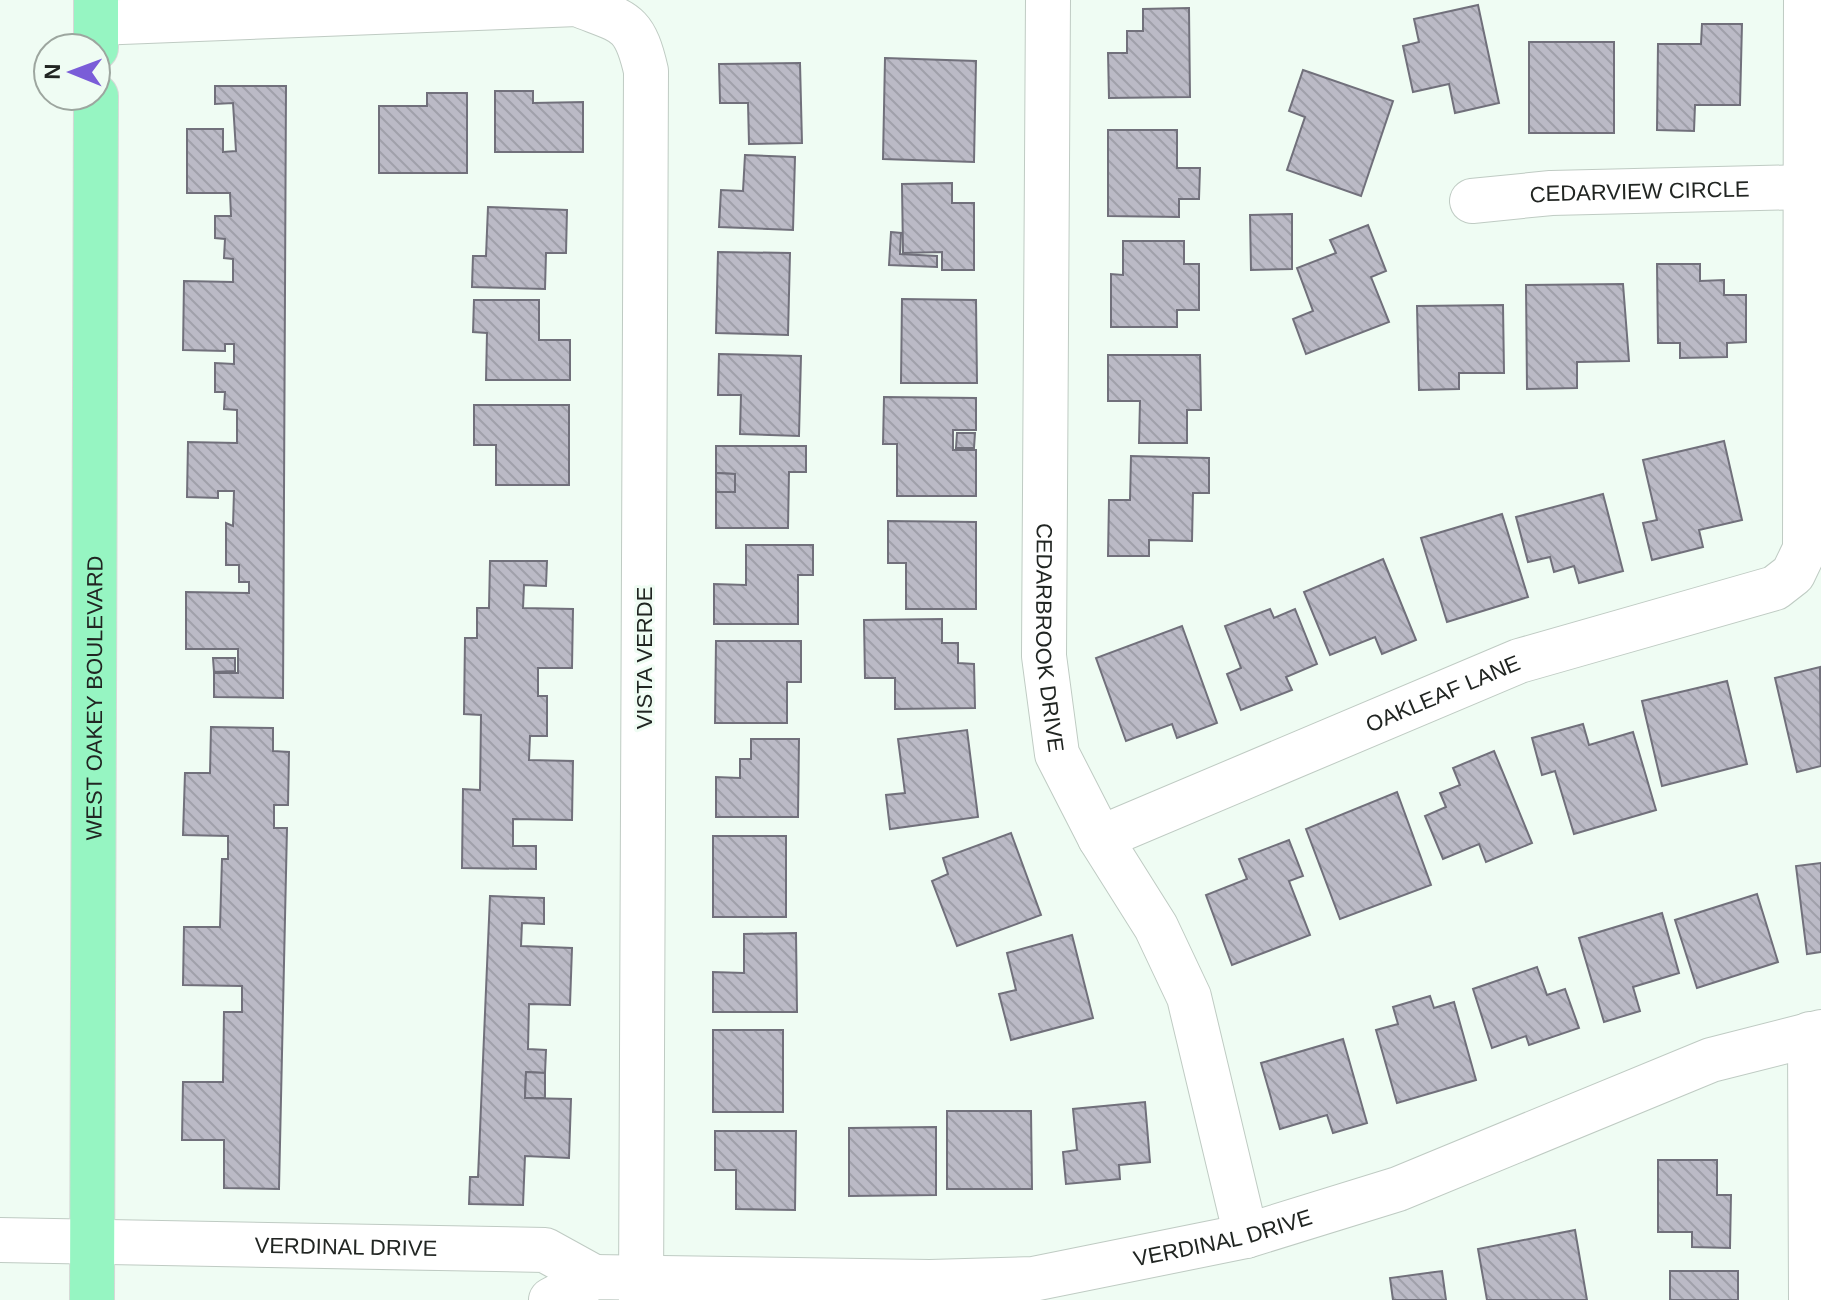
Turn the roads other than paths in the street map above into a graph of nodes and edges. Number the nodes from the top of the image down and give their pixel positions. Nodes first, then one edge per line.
1 (1048, 0) edge
2 (1806, 0) edge
3 (96, 24) edge
4 (96, 112) edge
5 (1806, 187) junction
6 (1472, 201) dead end
7 (1100, 838) junction
8 (1816, 1033) edge
9 (1246, 1236) junction
10 (0, 1240) edge
11 (91, 1242) junction
12 (594, 1277) junction
13 (641, 1288) edge
14 (1035, 1289) edge
15 (92, 1300) edge
16 (551, 1300) edge
17 (1811, 1300) edge

1 - 7 street, CEDARBROOK DRIVE
2 - 5 street
3 - 13 street, VISTA VERDE
4 - 11 main road, WEST OAKEY BOULEVARD
5 - 6 street, CEDARVIEW CIRCLE
5 - 7 street, OAKLEAF LANE
7 - 9 street, CEDARBROOK DRIVE
8 - 9 street, VERDINAL DRIVE
8 - 17 street
9 - 14 street, VERDINAL DRIVE
10 - 11 street, VERDINAL DRIVE
11 - 12 street, VERDINAL DRIVE
11 - 15 main road, WEST OAKEY BOULEVARD
12 - 13 street, VERDINAL DRIVE
12 - 16 street, VERDINAL DRIVE
13 - 14 street, VERDINAL DRIVE

